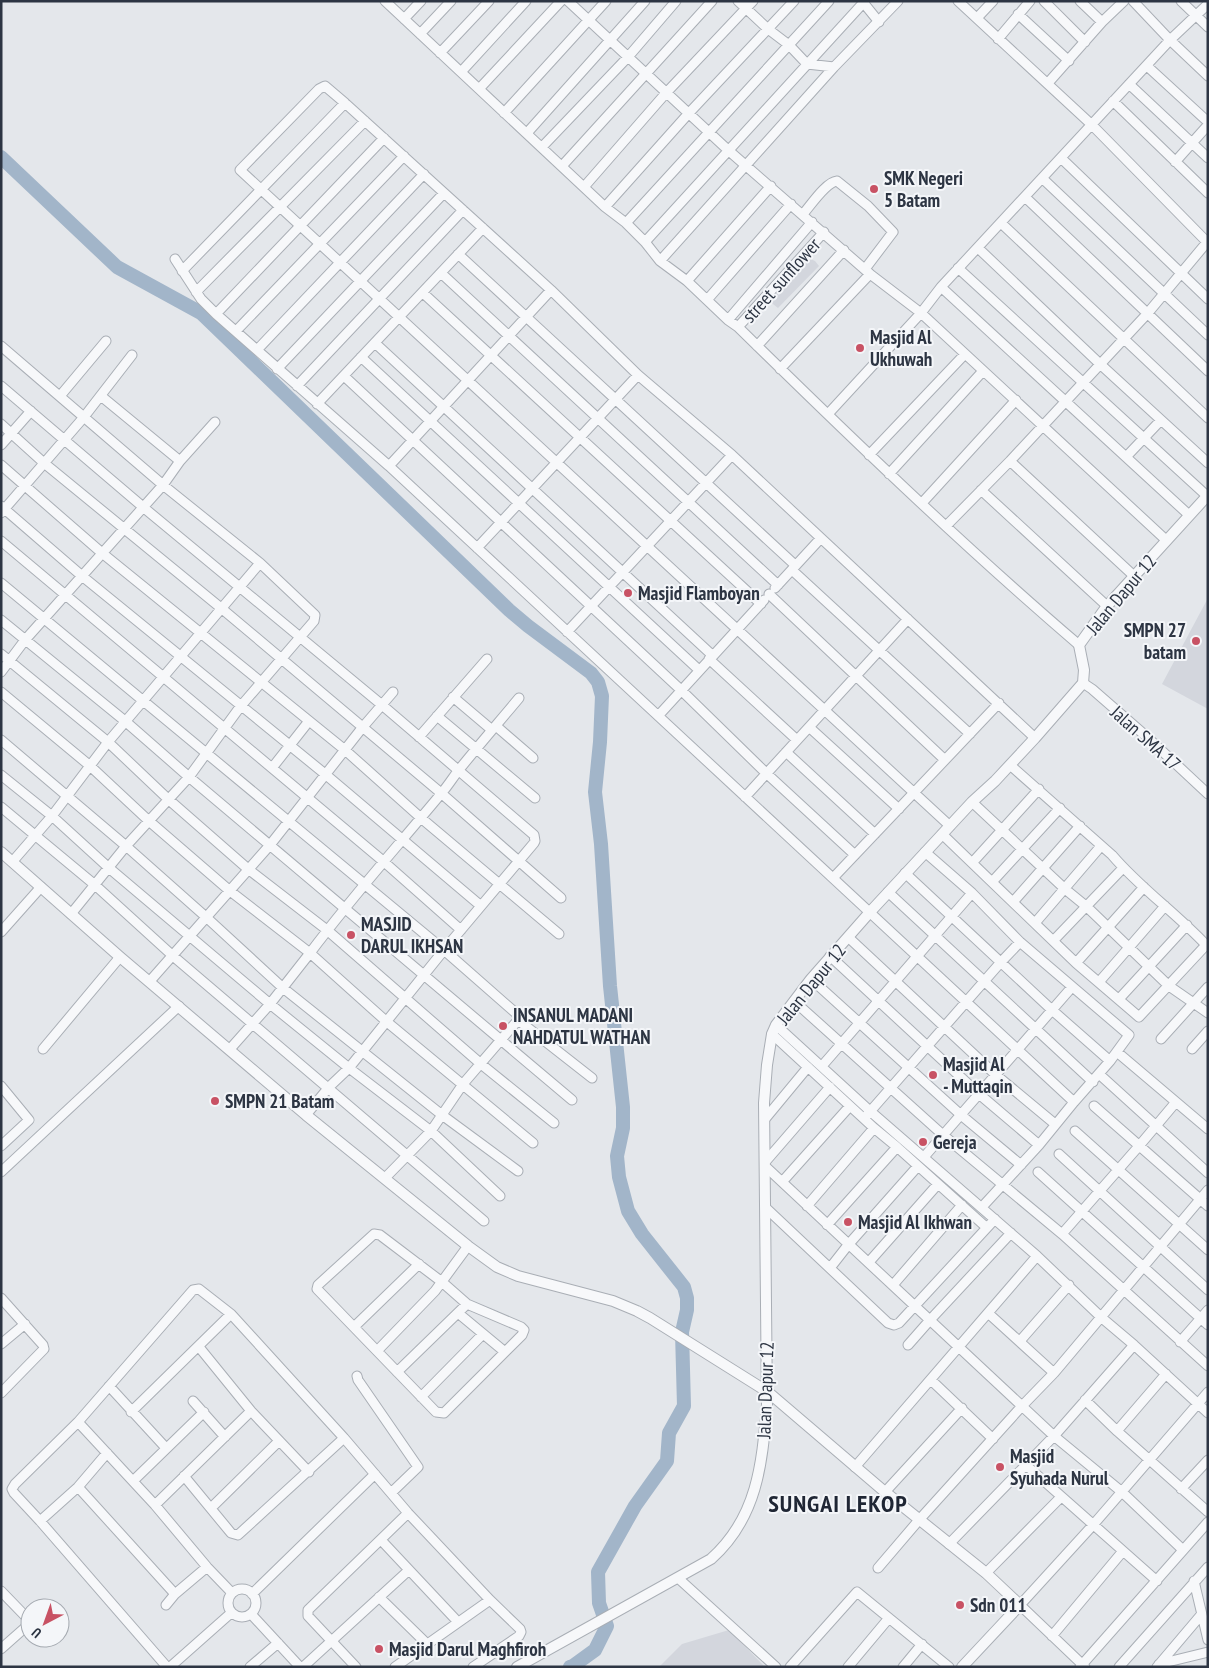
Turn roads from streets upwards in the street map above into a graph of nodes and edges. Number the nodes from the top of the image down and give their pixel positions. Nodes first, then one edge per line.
1 (385, 1) edge
2 (421, 1) edge
3 (451, 1) edge
4 (489, 1) edge
5 (526, 1) edge
6 (560, 1) edge
7 (568, 1) edge
8 (606, 1) edge
9 (645, 1) edge
10 (676, 1) edge
11 (712, 1) edge
12 (738, 1) edge
13 (753, 1) edge
14 (794, 1) edge
15 (829, 1) edge
16 (898, 1) edge
17 (958, 1) edge
18 (993, 1) edge
19 (1030, 1) edge
20 (1044, 1) edge
21 (1080, 1) edge
22 (1124, 1) edge
23 (1133, 1) edge
24 (1181, 1) edge
25 (863, 2) edge
26 (1208, 4) edge
27 (746, 9) junction
28 (1018, 14) junction
29 (1195, 15) junction
30 (977, 18) junction
31 (404, 19) junction
32 (588, 20) junction
33 (879, 22) junction
34 (1102, 22) junction
35 (1208, 27) edge
36 (768, 30) junction
37 (420, 34) junction
38 (998, 39) junction
39 (609, 40) junction
40 (1170, 40) junction
41 (1085, 42) junction
42 (789, 45) junction
43 (440, 53) junction
44 (628, 56) junction
45 (1069, 61) junction
46 (807, 64) junction
47 (1147, 66) junction
48 (834, 68) junction
49 (461, 72) junction
50 (646, 74) junction
51 (1208, 76) edge
52 (1048, 83) junction
53 (1129, 84) junction
54 (479, 89) junction
55 (666, 94) junction
56 (1113, 101) junction
57 (345, 103) junction
58 (504, 113) junction
59 (689, 113) junction
60 (365, 121) junction
61 (1208, 124) edge
62 (1092, 125) junction
63 (709, 131) junction
64 (527, 133) junction
65 (384, 138) junction
66 (1192, 143) junction
67 (542, 147) junction
68 (728, 150) junction
69 (404, 156) junction
70 (1061, 158) junction
71 (1208, 158) edge
72 (1175, 162) junction
73 (562, 166) junction
74 (747, 166) junction
75 (424, 174) junction
76 (1042, 178) junction
77 (771, 186) junction
78 (584, 187) junction
79 (262, 189) junction
80 (444, 193) junction
81 (1208, 193) edge
82 (1025, 197) junction
83 (791, 204) junction
84 (281, 206) junction
85 (605, 207) junction
86 (463, 210) junction
87 (803, 214) junction
88 (812, 222) junction
89 (626, 223) junction
90 (1001, 223) junction
91 (301, 225) junction
92 (483, 228) junction
93 (824, 232) junction
94 (645, 242) junction
95 (320, 243) junction
96 (1207, 243) edge
97 (978, 248) junction
98 (844, 250) junction
99 (458, 254) junction
100 (175, 259) dead end
101 (660, 261) junction
102 (341, 262) junction
103 (958, 268) junction
104 (182, 271) junction
105 (868, 271) junction
106 (441, 273) junction
107 (1181, 274) junction
108 (361, 281) junction
109 (687, 281) junction
110 (941, 287) junction
111 (551, 290) junction
112 (196, 292) junction
113 (423, 293) junction
114 (1164, 294) junction
115 (380, 299) junction
116 (1208, 299) edge
117 (706, 300) junction
118 (921, 313) junction
119 (216, 314) junction
120 (1147, 314) junction
121 (399, 317) junction
122 (526, 317) junction
123 (728, 320) junction
124 (738, 327) junction
125 (236, 331) junction
126 (1208, 335) edge
127 (509, 336) junction
128 (1123, 339) junction
129 (106, 340) dead end
130 (375, 343) junction
131 (757, 346) junction
132 (3, 350) edge
133 (258, 350) junction
134 (132, 354) dead end
135 (965, 354) junction
136 (492, 356) junction
137 (362, 357) junction
138 (1100, 364) junction
139 (278, 369) junction
140 (780, 369) junction
141 (1208, 371) edge
142 (983, 372) junction
143 (638, 375) junction
144 (344, 376) junction
145 (468, 380) junction
146 (1084, 382) junction
147 (1, 386) edge
148 (297, 386) junction
149 (60, 396) junction
150 (101, 396) junction
151 (615, 399) junction
152 (1016, 400) junction
153 (1065, 401) junction
154 (317, 404) junction
155 (444, 406) junction
156 (31, 411) junction
157 (828, 414) junction
158 (84, 417) junction
159 (1208, 418) edge
160 (598, 419) junction
161 (1161, 420) junction
162 (430, 421) junction
163 (215, 422) dead end
164 (1, 424) edge
165 (1043, 424) junction
166 (11, 433) junction
167 (581, 438) junction
168 (1143, 438) junction
169 (65, 440) junction
170 (412, 440) junction
171 (1, 445) edge
172 (732, 455) junction
173 (869, 455) junction
174 (1126, 457) junction
175 (180, 461) junction
176 (1010, 461) junction
177 (557, 462) junction
178 (44, 463) junction
179 (1208, 463) edge
180 (1, 465) edge
181 (389, 466) junction
182 (889, 474) junction
183 (705, 483) junction
184 (163, 485) junction
185 (25, 486) junction
186 (532, 488) junction
187 (981, 490) junction
188 (1207, 496) edge
189 (688, 502) junction
190 (519, 503) junction
191 (922, 503) junction
192 (143, 507) junction
193 (2, 509) edge
194 (1189, 515) junction
195 (671, 521) junction
196 (501, 522) junction
197 (946, 526) junction
198 (123, 529) junction
199 (821, 538) junction
200 (1166, 540) junction
201 (1, 541) edge
202 (646, 546) junction
203 (477, 548) junction
204 (102, 553) junction
205 (260, 563) junction
206 (794, 568) junction
207 (622, 572) junction
208 (82, 576) junction
209 (1134, 576) junction
210 (1, 583) edge
211 (778, 585) junction
212 (240, 586) junction
213 (609, 587) junction
214 (769, 594) junction
215 (65, 595) junction
216 (761, 604) junction
217 (591, 606) junction
218 (1107, 606) junction
219 (221, 608) junction
220 (44, 618) junction
221 (908, 619) junction
222 (1, 620) edge
223 (737, 629) junction
224 (201, 632) junction
225 (567, 632) junction
226 (299, 638) junction
227 (25, 640) junction
228 (1079, 645) junction
229 (879, 650) junction
230 (1, 654) edge
231 (181, 656) junction
232 (711, 657) junction
233 (281, 659) junction
234 (487, 659) dead end
235 (10, 661) junction
236 (699, 670) junction
237 (1, 672) edge
238 (855, 675) junction
239 (163, 677) junction
240 (261, 682) junction
241 (1083, 683) junction
242 (681, 690) junction
243 (1, 692) edge
244 (393, 692) dead end
245 (453, 697) junction
246 (519, 698) dead end
247 (143, 701) junction
248 (999, 703) junction
249 (382, 705) junction
250 (240, 707) junction
251 (824, 710) junction
252 (436, 716) junction
253 (658, 716) junction
254 (125, 721) junction
255 (309, 721) junction
256 (809, 726) junction
257 (225, 728) junction
258 (362, 728) junction
259 (494, 728) junction
260 (970, 734) junction
261 (419, 737) junction
262 (1036, 738) junction
263 (1, 740) edge
264 (797, 740) junction
265 (108, 742) junction
266 (289, 746) junction
267 (476, 749) junction
268 (344, 750) junction
269 (786, 752) junction
270 (206, 754) junction
271 (533, 758) dead end
272 (945, 760) junction
273 (89, 765) junction
274 (1010, 765) junction
275 (272, 768) junction
276 (458, 771) junction
277 (766, 773) junction
278 (325, 774) junction
279 (1, 775) edge
280 (189, 777) junction
281 (1039, 789) junction
282 (442, 793) junction
283 (914, 793) junction
284 (1208, 794) edge
285 (66, 795) junction
286 (745, 796) junction
287 (307, 797) junction
288 (535, 798) dead end
289 (168, 799) junction
290 (972, 802) junction
291 (1, 807) edge
292 (1060, 808) junction
293 (899, 809) junction
294 (52, 816) junction
295 (421, 818) junction
296 (149, 821) junction
297 (288, 822) junction
298 (950, 826) junction
299 (1080, 826) junction
300 (1002, 830) junction
301 (35, 834) junction
302 (875, 834) junction
303 (942, 834) junction
304 (402, 840) junction
305 (270, 845) junction
306 (126, 846) junction
307 (1101, 846) junction
308 (1023, 849) junction
309 (1, 852) edge
310 (925, 852) junction
311 (856, 855) junction
312 (518, 860) junction
313 (12, 861) junction
314 (383, 861) junction
315 (972, 863) junction
316 (109, 868) junction
317 (248, 868) junction
318 (1043, 868) junction
319 (1123, 868) junction
320 (906, 873) junction
321 (834, 878) junction
322 (992, 882) junction
323 (499, 884) junction
324 (95, 886) junction
325 (365, 886) junction
326 (41, 887) junction
327 (1144, 887) junction
328 (1065, 889) junction
329 (230, 891) junction
330 (888, 892) junction
331 (972, 893) junction
332 (560, 898) dead end
333 (1013, 902) junction
334 (480, 906) junction
335 (1165, 906) junction
336 (1087, 907) junction
337 (344, 908) junction
338 (870, 912) junction
339 (71, 914) junction
340 (952, 915) junction
341 (206, 917) junction
342 (1035, 923) junction
343 (1187, 925) junction
344 (1108, 928) junction
345 (328, 930) junction
346 (461, 930) junction
347 (1, 932) edge
348 (559, 934) dead end
349 (935, 935) junction
350 (190, 937) junction
351 (848, 938) junction
352 (1054, 940) junction
353 (1020, 942) junction
354 (1207, 946) edge
355 (1130, 947) junction
356 (444, 950) junction
357 (310, 953) junction
358 (174, 956) junction
359 (830, 956) junction
360 (917, 956) junction
361 (120, 957) junction
362 (1001, 962) junction
363 (1076, 963) junction
364 (1149, 966) junction
365 (424, 975) junction
366 (811, 979) junction
367 (150, 981) junction
368 (896, 981) junction
369 (984, 981) junction
370 (1099, 982) junction
371 (1169, 986) junction
372 (1208, 986) edge
373 (1072, 987) junction
374 (283, 988) junction
375 (406, 998) junction
376 (1119, 999) junction
377 (879, 1000) junction
378 (794, 1001) junction
379 (966, 1002) junction
380 (1193, 1003) junction
381 (270, 1004) junction
382 (179, 1006) junction
383 (1052, 1010) junction
384 (1208, 1013) edge
385 (518, 1020) junction
386 (387, 1022) junction
387 (860, 1022) junction
388 (252, 1024) junction
389 (945, 1027) junction
390 (774, 1030) junction
391 (1035, 1030) junction
392 (1208, 1030) edge
393 (1161, 1040) dead end
394 (501, 1042) junction
395 (842, 1043) junction
396 (928, 1046) junction
397 (43, 1048) dead end
398 (1192, 1049) dead end
399 (230, 1050) junction
400 (1017, 1051) junction
401 (1117, 1052) junction
402 (362, 1053) junction
403 (1110, 1060) junction
404 (481, 1064) junction
405 (822, 1066) junction
406 (808, 1067) junction
407 (349, 1068) junction
408 (909, 1068) junction
409 (1099, 1074) junction
410 (996, 1075) junction
411 (592, 1078) dead end
412 (1093, 1082) junction
413 (463, 1084) junction
414 (1, 1086) edge
415 (830, 1086) junction
416 (329, 1087) junction
417 (891, 1088) junction
418 (979, 1094) junction
419 (572, 1100) dead end
420 (1074, 1102) junction
421 (1176, 1102) junction
422 (850, 1106) junction
423 (1094, 1106) dead end
424 (870, 1111) junction
425 (306, 1115) junction
426 (442, 1115) junction
427 (961, 1115) junction
428 (765, 1119) junction
429 (864, 1119) junction
430 (554, 1123) dead end
431 (1055, 1124) junction
432 (1156, 1125) junction
433 (874, 1128) junction
434 (1208, 1129) edge
435 (431, 1131) junction
436 (1074, 1131) dead end
437 (943, 1135) junction
438 (3, 1141) edge
439 (533, 1143) dead end
440 (1039, 1146) junction
441 (1140, 1146) junction
442 (897, 1147) junction
443 (1059, 1154) dead end
444 (408, 1156) junction
445 (924, 1157) junction
446 (766, 1164) junction
447 (918, 1166) junction
448 (1021, 1166) junction
449 (1118, 1169) junction
450 (518, 1171) dead end
451 (1, 1172) edge
452 (1038, 1172) dead end
453 (1208, 1173) edge
454 (385, 1178) junction
455 (782, 1182) junction
456 (938, 1184) junction
457 (1002, 1185) junction
458 (1099, 1190) junction
459 (1208, 1190) edge
460 (500, 1196) dead end
461 (1204, 1203) edge
462 (962, 1205) junction
463 (807, 1206) junction
464 (982, 1207) junction
465 (766, 1208) junction
466 (1082, 1211) junction
467 (995, 1219) junction
468 (484, 1221) dead end
469 (1180, 1224) junction
470 (827, 1225) junction
471 (986, 1228) junction
472 (1011, 1233) junction
473 (1062, 1234) junction
474 (848, 1245) junction
475 (468, 1246) junction
476 (1161, 1246) junction
477 (1208, 1250) edge
478 (1037, 1256) junction
479 (869, 1262) junction
480 (419, 1264) junction
481 (1144, 1266) junction
482 (830, 1268) junction
483 (442, 1282) junction
484 (893, 1285) junction
485 (1069, 1285) junction
486 (1123, 1289) junction
487 (1208, 1290) edge
488 (1, 1298) edge
489 (467, 1304) junction
490 (915, 1306) junction
491 (1208, 1310) edge
492 (458, 1313) junction
493 (988, 1313) junction
494 (231, 1314) junction
495 (1102, 1318) junction
496 (1200, 1318) junction
497 (930, 1320) junction
498 (25, 1324) junction
499 (1208, 1325) edge
500 (354, 1327) junction
501 (483, 1334) junction
502 (1020, 1341) junction
503 (1180, 1342) junction
504 (1, 1344) edge
505 (1134, 1344) junction
506 (908, 1346) dead end
507 (960, 1346) junction
508 (199, 1347) junction
509 (377, 1351) junction
510 (505, 1352) junction
511 (1208, 1366) edge
512 (397, 1372) junction
513 (1054, 1374) junction
514 (1166, 1374) junction
515 (357, 1376) dead end
516 (931, 1380) junction
517 (109, 1386) junction
518 (768, 1392) junction
519 (1208, 1392) edge
520 (1, 1393) edge
521 (421, 1397) junction
522 (1085, 1400) junction
523 (193, 1401) dead end
524 (1198, 1403) junction
525 (1022, 1406) junction
526 (962, 1408) junction
527 (251, 1411) junction
528 (131, 1412) junction
529 (204, 1412) junction
530 (1208, 1413) edge
531 (78, 1422) junction
532 (1117, 1431) junction
533 (1054, 1436) junction
534 (225, 1437) junction
535 (344, 1438) junction
536 (993, 1439) junction
537 (279, 1440) junction
538 (166, 1448) junction
539 (108, 1453) junction
540 (1150, 1460) junction
541 (1208, 1460) edge
542 (1027, 1466) junction
543 (855, 1467) junction
544 (308, 1472) junction
545 (375, 1474) junction
546 (184, 1476) junction
547 (133, 1481) junction
548 (78, 1488) junction
549 (1181, 1490) junction
550 (885, 1492) junction
551 (1122, 1492) junction
552 (391, 1493) junction
553 (1061, 1497) junction
554 (155, 1505) junction
555 (210, 1508) junction
556 (1208, 1512) edge
557 (408, 1513) junction
558 (919, 1520) junction
559 (40, 1521) junction
560 (1208, 1522) edge
561 (1093, 1525) junction
562 (381, 1540) junction
563 (949, 1544) junction
564 (1123, 1550) junction
565 (1184, 1550) junction
566 (207, 1567) junction
567 (1208, 1567) edge
568 (878, 1568) dead end
569 (409, 1570) junction
570 (986, 1573) junction
571 (678, 1578) junction
572 (1157, 1581) junction
573 (1194, 1581) junction
574 (1, 1591) edge
575 (232, 1593) junction
576 (175, 1594) junction
577 (252, 1594) junction
578 (379, 1597) junction
579 (490, 1600) junction
580 (166, 1605) dead end
581 (1020, 1605) junction
582 (232, 1613) junction
583 (251, 1614) junction
584 (1201, 1615) junction
585 (890, 1618) junction
586 (458, 1622) junction
587 (1052, 1636) junction
588 (1208, 1640) edge
589 (332, 1641) junction
590 (3, 1642) edge
591 (278, 1642) junction
592 (426, 1643) junction
593 (922, 1644) junction
594 (1208, 1652) edge
595 (1182, 1663) edge
596 (1158, 1665) edge
597 (1082, 1666) edge
598 (169, 1667) edge
599 (250, 1667) edge
600 (301, 1667) edge
601 (356, 1667) edge
602 (395, 1667) edge
603 (473, 1667) edge
604 (517, 1667) edge
605 (776, 1667) edge
606 (790, 1667) edge
607 (848, 1667) edge
608 (903, 1667) edge
609 (949, 1667) edge
610 (962, 1667) edge
611 (1119, 1667) edge

1 - 31 street
2 - 31 street
3 - 37 street
4 - 43 street
5 - 49 street
6 - 54 street
7 - 32 street
8 - 32 street
9 - 39 street
10 - 44 street
11 - 50 street
12 - 27 street
13 - 27 street
14 - 36 street
15 - 42 street
16 - 33 street
17 - 30 street
18 - 30 street
19 - 28 street
20 - 41 street
21 - 34 street
22 - 34 street
23 - 40 street
24 - 29 street
25 - 33 street
25 - 46 street
26 - 29 street
27 - 36 street
27 - 55 street
28 - 38 street
28 - 45 street
29 - 35 street
29 - 40 street
30 - 38 street
31 - 37 street
32 - 39 street
32 - 58 street
33 - 48 street
34 - 41 street
36 - 42 street
36 - 59 street
37 - 43 street
38 - 52 street
39 - 44 street
39 - 64 street
40 - 47 street
40 - 51 street
41 - 45 street
42 - 46 street
42 - 63 street
43 - 49 street
44 - 50 street
44 - 67 street
45 - 52 street
46 - 48 street
46 - 68 street
47 - 53 street
47 - 61 street
48 - 74 street
49 - 54 street
50 - 55 street
50 - 73 street
52 - 62 street
53 - 56 street
53 - 66 street
54 - 58 street
55 - 59 street
55 - 78 street
56 - 62 street
56 - 72 street
57 - 60 street
57 - 79 street
57 - 79 street
58 - 64 street
59 - 63 street
59 - 85 street
60 - 65 street
60 - 84 street
61 - 66 street
62 - 70 street
62 - 96 street
63 - 68 street
63 - 89 street
64 - 67 street
65 - 69 street
65 - 91 street
66 - 71 street
66 - 72 street
67 - 73 street
68 - 74 street
68 - 94 street
69 - 75 street
69 - 95 street
70 - 76 street
70 - 107 street
72 - 81 street
73 - 78 street
74 - 77 street
74 - 101 street
75 - 80 street
75 - 102 street
76 - 82 street
76 - 114 street
77 - 83 street
77 - 109 street
78 - 85 street
79 - 84 street
79 - 104 street
80 - 86 street
80 - 108 street
82 - 90 street
82 - 120 street
83 - 87 street
83 - 117 street
84 - 91 street
84 - 112 street
85 - 89 street
86 - 92 street
86 - 115 street
87 - 88 street
87 - 105 street
88 - 93 street
88 - 123 street
89 - 94 street
90 - 97 street
90 - 128 street
91 - 95 street
91 - 119 street
92 - 99 street
92 - 111 street
93 - 98 street
93 - 124 street, street sunflower
94 - 101 street
95 - 102 street
95 - 125 street
96 - 107 street
97 - 103 street
97 - 138 street
98 - 105 street
98 - 131 street
99 - 106 street
99 - 122 street
100 - 104 street
101 - 109 street
102 - 108 street
102 - 133 street
103 - 110 street
103 - 146 street
104 - 112 street
105 - 118 street
105 - 140 street
106 - 113 street
106 - 127 street
107 - 114 street
107 - 116 street
108 - 115 street
108 - 139 street
109 - 117 street
110 - 118 street
110 - 153 street
111 - 122 street
111 - 143 street
112 - 119 street
113 - 121 street
113 - 136 street
114 - 120 street
114 - 126 street
115 - 121 street
115 - 148 street
117 - 123 street
118 - 135 street
118 - 157 street
119 - 125 street
120 - 128 street
120 - 141 street
121 - 130 street
121 - 145 street
122 - 127 street
122 - 151 street
123 - 124 street
124 - 131 street
125 - 133 street
127 - 136 street
127 - 160 street
128 - 138 street
128 - 159 street
129 - 149 street
130 - 137 street
130 - 155 street
131 - 140 street
132 - 149 street
133 - 139 street
134 - 150 street
135 - 142 street
135 - 173 street
136 - 145 street
136 - 167 street
137 - 144 street
137 - 162 street
138 - 146 street
138 - 161 street
139 - 148 street
140 - 157 street
142 - 152 street
142 - 182 street
143 - 151 street
143 - 172 street
144 - 154 street
144 - 170 street
145 - 155 street
145 - 177 street
146 - 153 street
146 - 168 street
147 - 156 street
148 - 154 street
149 - 158 street
150 - 158 street
150 - 175 street
151 - 160 street
151 - 183 street
152 - 165 street
152 - 191 street
153 - 165 street
153 - 174 street
154 - 181 street
155 - 162 street
155 - 186 street
156 - 166 street
156 - 169 street
157 - 173 street
158 - 169 street
158 - 184 street
160 - 167 street
160 - 189 street
161 - 168 street
161 - 179 street
162 - 170 street
162 - 190 street
163 - 175 street
164 - 166 street
165 - 176 street
165 - 200 street
166 - 171 street
166 - 178 street
167 - 177 street
167 - 195 street
168 - 174 street
168 - 188 street
169 - 178 street
169 - 192 street
170 - 181 street
170 - 196 street
172 - 183 street
172 - 199 street
173 - 182 street
174 - 194 street
175 - 184 street
176 - 187 street
176 - 209 street
177 - 186 street
177 - 202 street
178 - 185 street
178 - 198 street
180 - 185 street
181 - 203 street
182 - 191 street
183 - 189 street
183 - 206 street
184 - 192 street
184 - 205 street
185 - 193 street
185 - 204 street
186 - 190 street
186 - 207 street
187 - 197 street
187 - 218 street
188 - 194 street, Jalan Dapur 12
189 - 195 street
189 - 211 street
190 - 196 street
190 - 213 street
191 - 197 street
192 - 198 street
192 - 212 street
193 - 208 street
194 - 200 street, Jalan Dapur 12
195 - 202 street
195 - 216 street
196 - 203 street
196 - 217 street
197 - 228 street
198 - 204 street
198 - 219 street
199 - 206 street
199 - 221 street
200 - 209 street, Jalan Dapur 12
201 - 215 street
202 - 207 street
202 - 223 street
203 - 225 street
204 - 208 street
204 - 224 street
205 - 212 street
205 - 226 street
206 - 211 street
206 - 229 street
207 - 213 street
207 - 232 street
208 - 215 street
208 - 231 street
209 - 218 street, Jalan Dapur 12
210 - 220 street
211 - 214 street
212 - 219 street
212 - 226 street
213 - 217 street
213 - 236 street
214 - 216 street
214 - 238 street
215 - 220 street
215 - 239 street
216 - 223 street
217 - 225 street
217 - 242 street
218 - 228 street, Jalan Dapur 12
219 - 224 street
219 - 233 street
220 - 227 street
220 - 247 street
221 - 229 street
221 - 248 street
222 - 227 street
223 - 232 street
223 - 251 street
224 - 231 street
224 - 240 street
225 - 253 street
226 - 233 street
226 - 249 street
227 - 235 street
227 - 254 street
228 - 241 street, Jalan Dapur 12
229 - 238 street
229 - 260 street
230 - 235 street
231 - 239 street
231 - 250 street
232 - 236 street
232 - 264 street
233 - 240 street
233 - 258 street
234 - 245 street
235 - 237 street
235 - 265 street
236 - 242 street
238 - 251 street
238 - 272 street
239 - 247 street
239 - 257 street
240 - 250 street
240 - 255 street
241 - 262 street, Jalan Dapur 12
241 - 284 street, Jalan SMA 17
242 - 253 street
242 - 277 street
243 - 273 street
244 - 249 street
245 - 252 street
245 - 259 street
246 - 259 street
247 - 254 street
247 - 270 street
248 - 260 street
248 - 262 street
249 - 258 street
249 - 261 street
250 - 257 street
250 - 266 street
251 - 256 street
251 - 283 street
252 - 261 street
252 - 267 street
253 - 286 street
254 - 265 street
254 - 280 street
255 - 266 street
255 - 268 street
256 - 264 street
256 - 293 street
257 - 270 street
257 - 275 street
258 - 268 street
258 - 282 street
259 - 267 street
259 - 271 street
260 - 272 street
261 - 276 street
262 - 274 street, Jalan Dapur 12
263 - 285 street
264 - 269 street
265 - 273 street
265 - 289 street
266 - 275 street
266 - 278 street
267 - 276 street
267 - 288 street
268 - 278 street
268 - 295 street
269 - 277 street
269 - 302 street
270 - 280 street
270 - 297 street
272 - 283 street
273 - 285 street
273 - 296 street
274 - 281 street
274 - 290 street, Jalan Dapur 12
275 - 287 street
276 - 282 street
276 - 312 street
277 - 286 street
277 - 311 street
278 - 287 street
278 - 304 street
279 - 294 street
280 - 289 street
280 - 305 street
281 - 292 street
281 - 300 street
282 - 295 street
282 - 312 street
283 - 293 street
283 - 298 street
285 - 294 street
285 - 306 street
286 - 321 street
287 - 297 street
287 - 314 street
289 - 296 street
289 - 317 street
290 - 298 street, Jalan Dapur 12
290 - 300 street
291 - 301 street
292 - 299 street
292 - 308 street
293 - 302 street
294 - 301 street
294 - 316 street
295 - 304 street
295 - 323 street
296 - 306 street
296 - 329 street
297 - 305 street
297 - 325 street
298 - 303 street, Jalan Dapur 12
299 - 307 street
299 - 318 street
300 - 308 street
300 - 315 street
301 - 313 street
301 - 324 street
302 - 311 street
303 - 310 street, Jalan Dapur 12
303 - 315 street
304 - 314 street
304 - 334 street
305 - 317 street
305 - 337 street
306 - 316 street
306 - 341 street
307 - 319 street
307 - 328 street
308 - 318 street
308 - 322 street
309 - 313 street
310 - 320 street, Jalan Dapur 12
310 - 331 street
311 - 321 street
312 - 323 street
312 - 332 street
313 - 326 street
314 - 325 street
314 - 346 street
315 - 322 street
316 - 324 street
316 - 350 street
317 - 329 street
317 - 345 street
318 - 328 street
318 - 333 street
319 - 327 street
319 - 336 street
320 - 330 street, Jalan Dapur 12
320 - 340 street
321 - 338 street
322 - 333 street
323 - 334 street
323 - 348 street
324 - 339 street
324 - 358 street
325 - 337 street
325 - 356 street
326 - 339 street
326 - 347 street
327 - 335 street
327 - 344 street
328 - 336 street
328 - 342 street
329 - 341 street
329 - 357 street
330 - 338 street, Jalan Dapur 12
330 - 349 street
331 - 340 street
331 - 353 street
333 - 342 street
334 - 346 street
335 - 343 street
335 - 355 street
336 - 344 street
336 - 352 street
337 - 345 street
337 - 365 street
338 - 351 street, Jalan Dapur 12
338 - 360 street
339 - 361 street
340 - 349 street
340 - 362 street
341 - 350 street
341 - 374 street
342 - 352 street
343 - 354 street
343 - 364 street
344 - 355 street
344 - 363 street
345 - 357 street
345 - 375 street
346 - 356 street
349 - 360 street
349 - 369 street
350 - 358 street
350 - 381 street
351 - 359 street, Jalan Dapur 12
351 - 368 street
352 - 363 street
353 - 362 street
353 - 373 street
354 - 371 street
355 - 364 street
355 - 370 street
356 - 365 street
356 - 385 street
357 - 374 street
357 - 386 street
358 - 367 street
358 - 388 street
359 - 366 street, Jalan Dapur 12
359 - 377 street
360 - 368 street
360 - 379 street
361 - 367 street
361 - 397 street
362 - 369 street
362 - 383 street
363 - 370 street
364 - 371 street
364 - 376 street
365 - 375 street
365 - 394 street
366 - 378 street, Jalan Dapur 12
366 - 387 street
367 - 382 street
368 - 377 street
368 - 389 street
369 - 379 street
369 - 391 street
370 - 376 street
371 - 376 street
371 - 380 street
372 - 380 street
373 - 383 street
373 - 401 street
374 - 381 street
374 - 402 street
375 - 386 street
375 - 404 street
377 - 387 street
377 - 396 street
378 - 390 street, Jalan Dapur 12
378 - 395 street
379 - 389 street
379 - 400 street
380 - 384 street
380 - 393 street
381 - 388 street
381 - 407 street
382 - 399 street
382 - 451 street
383 - 391 street
383 - 403 street
385 - 394 street
385 - 411 street
386 - 402 street
386 - 413 street
387 - 395 street
387 - 408 street
388 - 399 street
388 - 416 street
389 - 396 street
389 - 410 street
390 - 405 street
390 - 406 street
390 - 428 street, Jalan Dapur 12
391 - 400 street
391 - 412 street
392 - 398 street
394 - 404 street
394 - 419 street
395 - 405 street
395 - 417 street
396 - 408 street
396 - 418 street
399 - 425 street
400 - 410 street
400 - 420 street
401 - 403 street
401 - 421 street
402 - 407 street
402 - 426 street
403 - 409 street
404 - 413 street
404 - 430 street
405 - 424 street
406 - 415 street
406 - 428 street
407 - 416 street
407 - 435 street
408 - 417 street
408 - 427 street
409 - 412 street
409 - 432 street
410 - 418 street
410 - 431 street
412 - 420 street
413 - 426 street
413 - 439 street
414 - 438 street
415 - 422 street
415 - 446 street
416 - 425 street
416 - 444 street
417 - 424 street
417 - 437 street
418 - 427 street
418 - 440 street
420 - 431 street
421 - 432 street
421 - 434 street
422 - 429 street
422 - 455 street
423 - 441 street
424 - 429 street
424 - 445 street
425 - 454 street
426 - 435 street
426 - 450 street
427 - 437 street
427 - 448 street
428 - 446 street, Jalan Dapur 12
429 - 433 street
431 - 440 street
432 - 441 street
432 - 453 street
433 - 442 street
433 - 463 street
435 - 444 street
435 - 460 street
436 - 449 street
437 - 445 street
437 - 457 street
440 - 448 street
441 - 449 street
441 - 461 street
442 - 447 street
442 - 470 street
443 - 458 street
444 - 454 street
444 - 468 street
445 - 464 street
446 - 455 street
446 - 465 street, Jalan Dapur 12
447 - 456 street
447 - 474 street
448 - 457 street
449 - 458 street
449 - 469 street
452 - 466 street
454 - 475 street
455 - 463 street
456 - 462 street
456 - 479 street
457 - 464 street
457 - 473 street
458 - 466 street
458 - 476 street
459 - 461 street
461 - 469 street
462 - 471 street
462 - 484 street
463 - 470 street
464 - 467 street
465 - 482 street
465 - 518 street, Jalan Dapur 12
466 - 473 street
466 - 481 street
467 - 471 street
467 - 472 street
469 - 476 street
469 - 477 street
470 - 474 street
471 - 490 street
472 - 478 street
472 - 497 street
473 - 486 street
474 - 479 street
474 - 482 street
475 - 483 street
475 - 518 street
476 - 481 street
476 - 487 street
478 - 485 street
478 - 493 street
479 - 484 street
480 - 483 street
480 - 500 street
480 - 500 street
481 - 486 street
481 - 496 street
482 - 490 street
483 - 489 street
483 - 509 street
484 - 490 street
485 - 495 street
485 - 502 street
486 - 495 street
486 - 503 street
488 - 498 street
489 - 492 street
489 - 510 street
490 - 497 street
491 - 496 street
492 - 501 street
492 - 512 street
493 - 502 street
493 - 507 street
494 - 508 street
494 - 517 street
494 - 535 street
495 - 505 street
495 - 513 street
496 - 499 street
496 - 503 street
497 - 506 street
497 - 507 street
498 - 504 street
498 - 520 street
500 - 509 street
501 - 510 street
501 - 521 street
502 - 513 street
503 - 511 street
505 - 514 street
505 - 522 street
507 - 516 street
507 - 525 street
508 - 527 street
508 - 528 street
509 - 512 street
510 - 521 street
512 - 521 street
513 - 525 street
514 - 524 street
514 - 532 street
515 - 552 street
516 - 526 street
516 - 543 street
517 - 528 street
517 - 531 street
518 - 543 street
518 - 571 street, Jalan Dapur 12
519 - 524 street
522 - 532 street
522 - 533 street
523 - 529 street
524 - 530 street
524 - 540 street
525 - 533 street
525 - 536 street
526 - 536 street
526 - 550 street
527 - 534 street
527 - 537 street
528 - 538 street
529 - 534 street
529 - 538 street
531 - 539 street
531 - 559 street
532 - 540 street
533 - 542 street
533 - 551 street
534 - 546 street
535 - 544 street
535 - 545 street
536 - 558 street
537 - 544 street
537 - 555 street
538 - 547 street
539 - 547 street
539 - 548 street
540 - 549 street
540 - 551 street
541 - 549 street
542 - 553 street
542 - 563 street
543 - 550 street
544 - 555 street
545 - 552 street
545 - 577 street
546 - 554 street
546 - 555 street
547 - 554 street
548 - 559 street
548 - 576 street
549 - 556 street
550 - 558 street
551 - 561 street
551 - 565 street
552 - 557 street
553 - 561 street
553 - 570 street
554 - 566 street
557 - 562 street
557 - 579 street
558 - 563 street
558 - 568 street
559 - 598 street
560 - 565 street
561 - 564 street
561 - 581 street
562 - 569 street
562 - 589 street
563 - 570 street
564 - 572 street
564 - 587 street
565 - 572 street
566 - 575 street
566 - 576 street
567 - 573 street
569 - 578 street
569 - 586 street
570 - 581 street
571 - 604 street, Jalan Dapur 12
571 - 605 street
572 - 597 street
573 - 584 street
573 - 611 street
574 - 590 street
575 - 577 street
575 - 582 street
576 - 580 street
577 - 583 street
578 - 589 street
578 - 592 street
579 - 586 street
579 - 603 street
581 - 587 street
581 - 610 street
582 - 583 street
582 - 598 street
583 - 591 street
584 - 588 street
584 - 596 street
585 - 593 street
585 - 606 street
585 - 607 street
586 - 592 street
587 - 597 street
589 - 600 street
589 - 601 street
591 - 599 street
591 - 600 street
592 - 602 street
593 - 608 street
593 - 609 street
594 - 595 street
595 - 596 street

